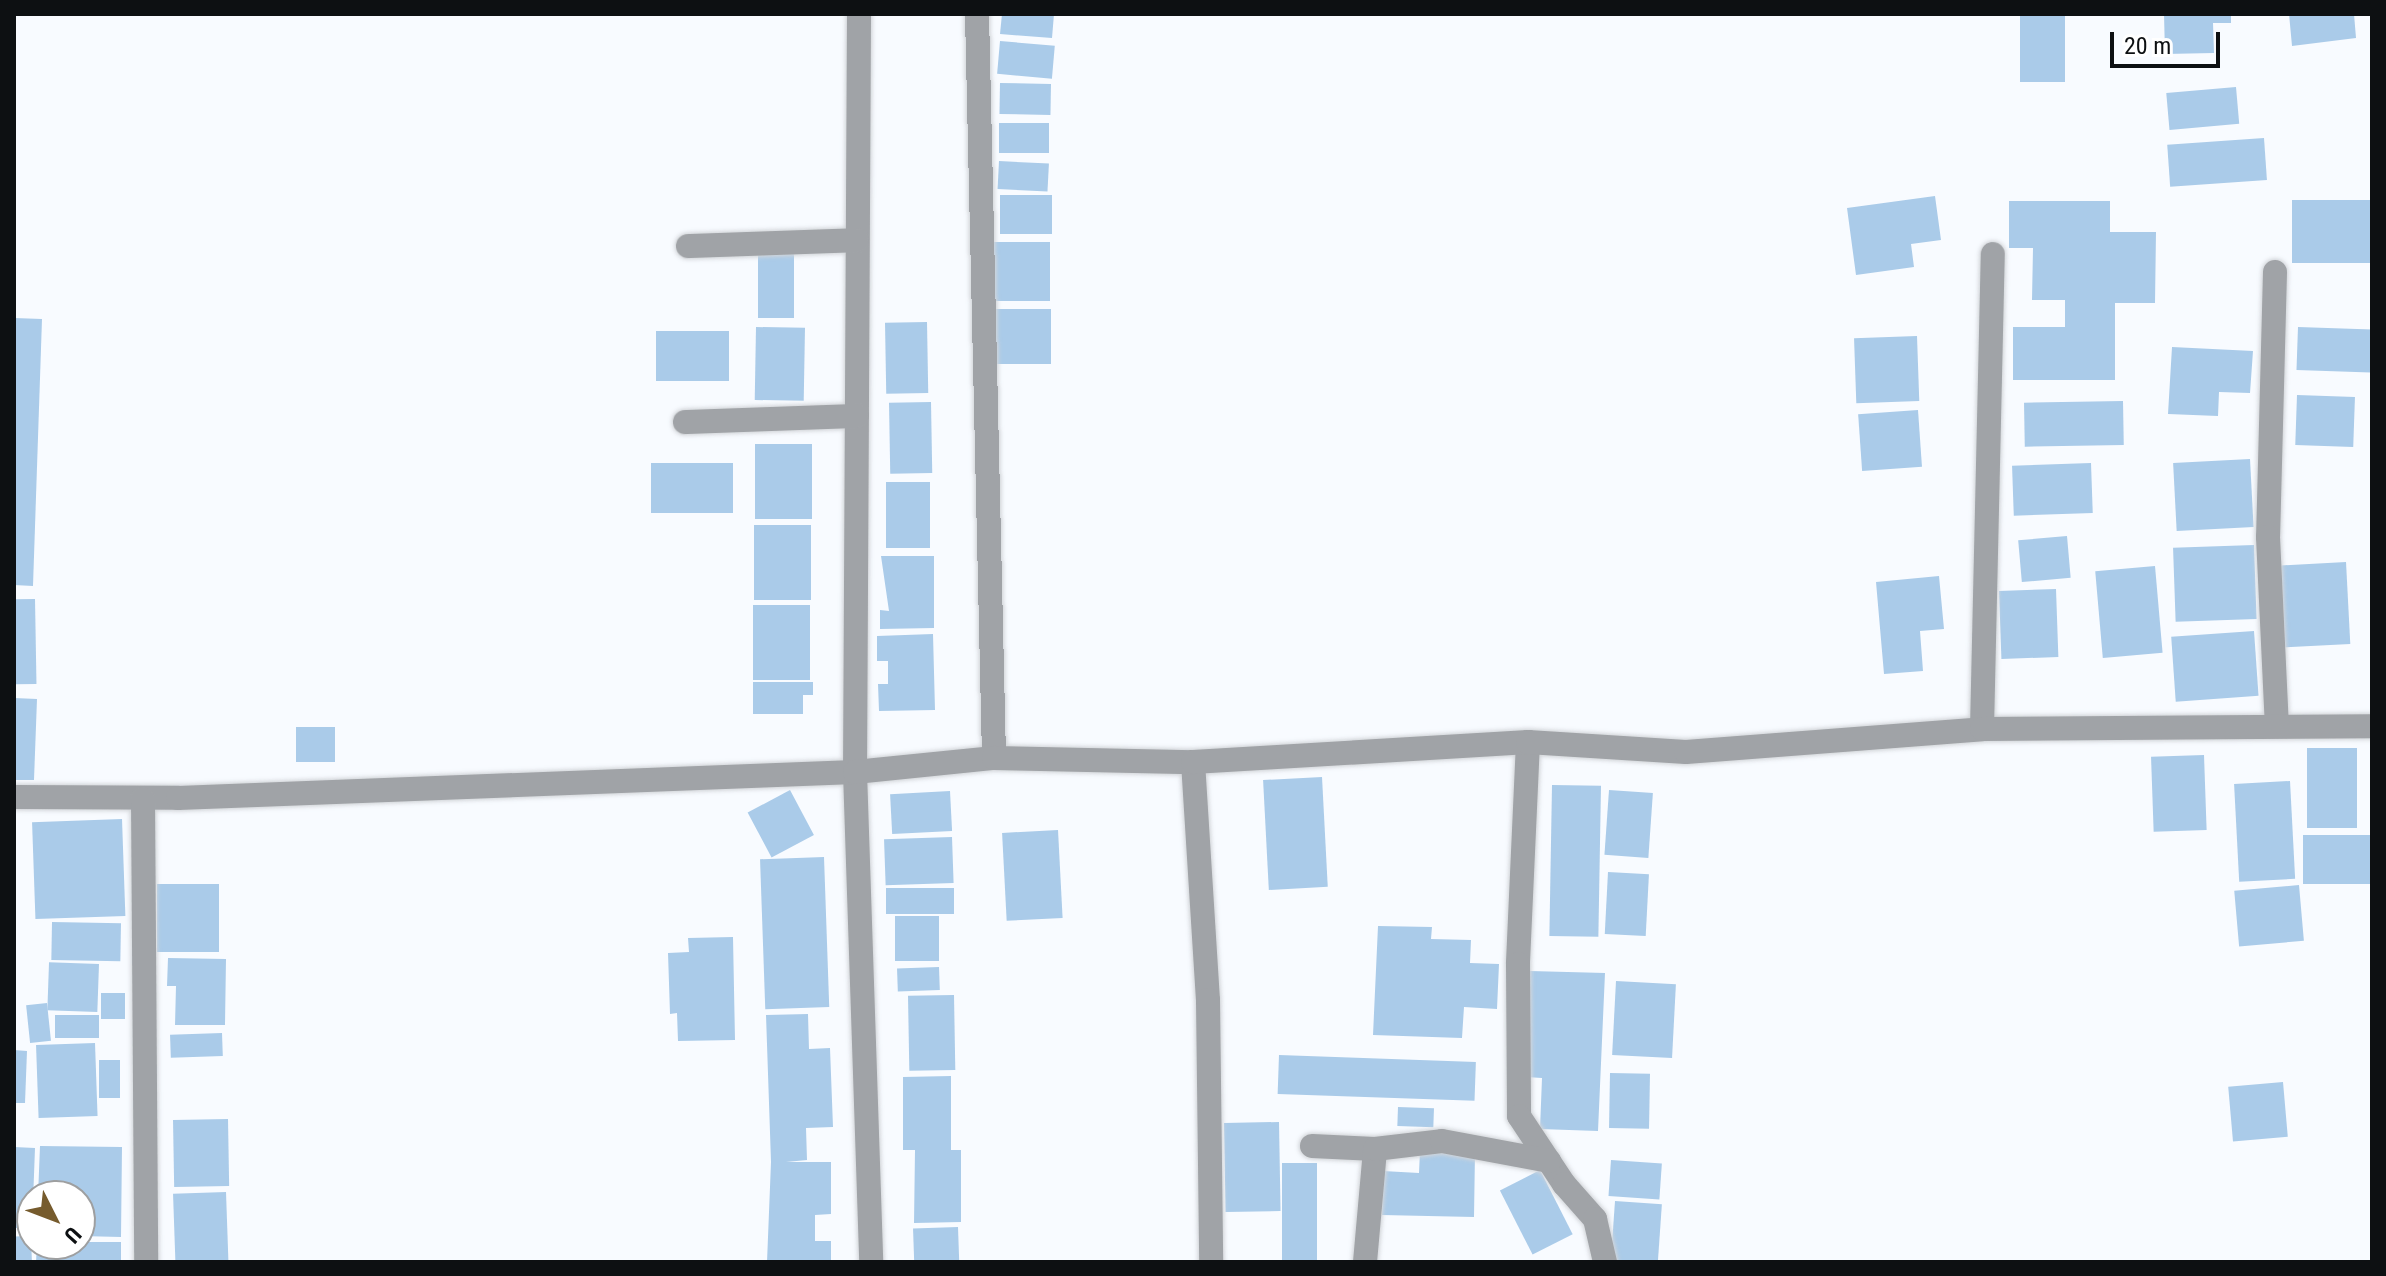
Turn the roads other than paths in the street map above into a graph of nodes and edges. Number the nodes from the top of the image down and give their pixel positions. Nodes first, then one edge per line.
1 (859, 14) edge
2 (977, 14) edge
3 (857, 240) junction
4 (688, 246) dead end
5 (1993, 254) dead end
6 (2275, 272) dead end
7 (857, 416) junction
8 (685, 422) dead end
9 (2277, 725) junction
10 (2372, 726) edge
11 (1982, 729) junction
12 (1528, 742) junction
13 (994, 758) junction
14 (1193, 762) junction
15 (855, 772) junction
16 (14, 797) edge
17 (143, 799) junction
18 (1312, 1146) dead end
19 (1375, 1149) junction
20 (1549, 1161) junction
21 (146, 1262) edge
22 (871, 1262) edge
23 (1211, 1262) edge
24 (1365, 1262) edge
25 (1605, 1262) edge

1 - 3 street
2 - 13 street
3 - 4 street
3 - 7 street
5 - 11 street
6 - 9 street
7 - 8 street
7 - 15 street
9 - 10 street
9 - 11 street
11 - 12 street
12 - 14 street
12 - 20 street
13 - 14 street
13 - 15 street
14 - 23 street
15 - 17 street
15 - 22 street
16 - 17 street
17 - 21 street
18 - 19 street
19 - 20 street
19 - 24 street
20 - 25 street

